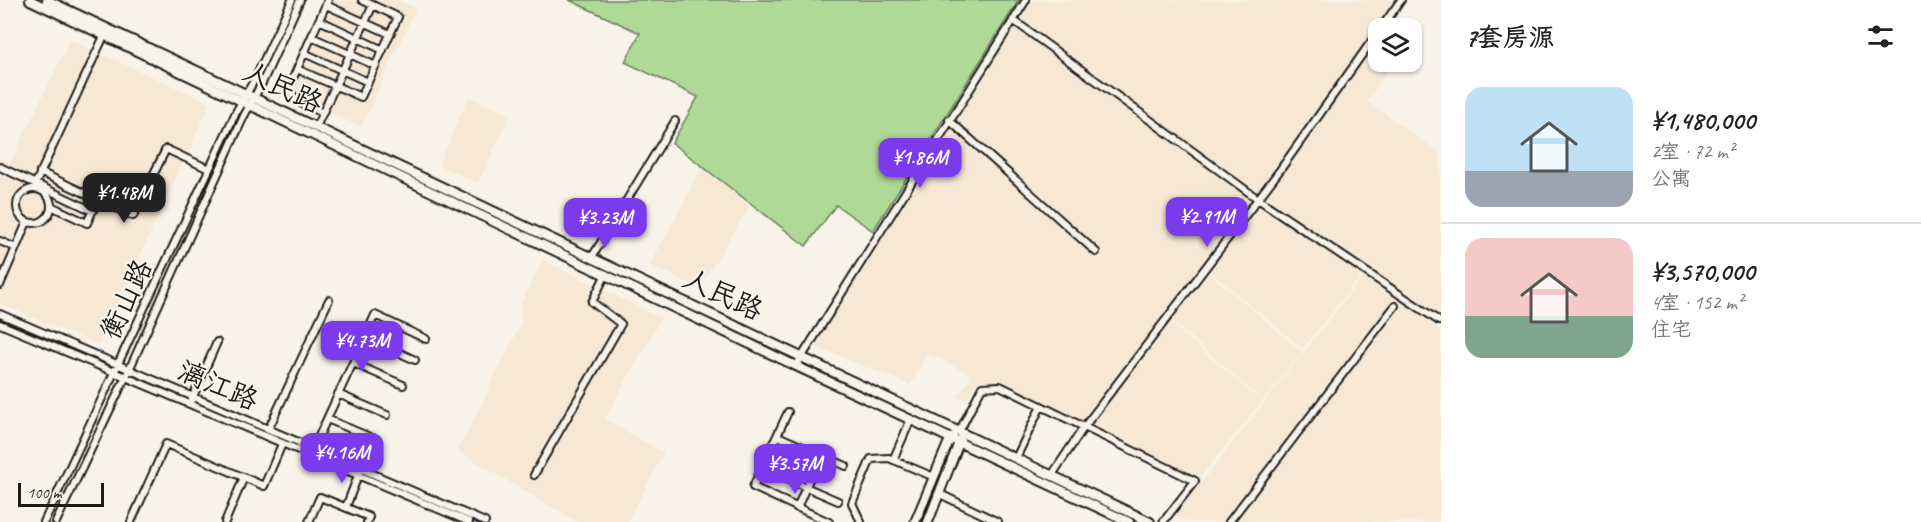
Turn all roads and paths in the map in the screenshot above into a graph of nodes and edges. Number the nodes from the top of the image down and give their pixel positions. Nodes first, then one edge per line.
1 (30, 0) edge
2 (47, 0) edge
3 (292, 0) edge
4 (300, 0) edge
5 (362, 0) edge
6 (1026, 0) edge
7 (1401, 0) edge
8 (327, 3) edge
9 (373, 5) junction
10 (1388, 18) edge
11 (319, 20) junction
12 (1013, 21) junction
13 (364, 23) junction
14 (390, 34) junction
15 (104, 36) junction
16 (312, 36) junction
17 (357, 38) junction
18 (1368, 47) edge
19 (383, 50) junction
20 (304, 53) junction
21 (350, 54) junction
22 (154, 56) junction
23 (376, 66) junction
24 (297, 69) junction
25 (342, 71) junction
26 (368, 82) junction
27 (335, 86) junction
28 (250, 99) junction
29 (241, 102) junction
30 (323, 113) junction
31 (949, 120) junction
32 (675, 121) dead end
33 (316, 127) junction
34 (0, 167) edge
35 (209, 169) junction
36 (40, 172) junction
37 (34, 186) junction
38 (98, 199) junction
39 (1258, 199) junction
40 (51, 206) junction
41 (93, 211) junction
42 (27, 222) junction
43 (0, 241) edge
44 (16, 248) junction
45 (1096, 252) dead end
46 (592, 256) junction
47 (606, 274) junction
48 (0, 285) edge
49 (329, 300) dead end
50 (1395, 306) dead end
51 (0, 314) edge
52 (1439, 321) dead end
53 (0, 324) edge
54 (365, 337) junction
55 (426, 339) dead end
56 (217, 342) dead end
57 (802, 356) junction
58 (415, 360) dead end
59 (353, 363) junction
60 (118, 365) junction
61 (796, 366) junction
62 (129, 370) junction
63 (114, 373) junction
64 (125, 377) junction
65 (402, 385) dead end
66 (338, 394) junction
67 (192, 397) junction
68 (189, 405) junction
69 (1041, 406) junction
70 (788, 412) dead end
71 (387, 415) dead end
72 (327, 419) junction
73 (911, 419) junction
74 (1084, 427) junction
75 (268, 430) junction
76 (959, 432) junction
77 (778, 436) junction
78 (950, 439) junction
79 (376, 440) dead end
80 (960, 443) junction
81 (282, 444) junction
82 (313, 449) junction
83 (820, 454) junction
84 (1016, 458) junction
85 (893, 460) junction
86 (846, 466) dead end
87 (762, 468) junction
88 (359, 472) junction
89 (534, 475) dead end
90 (1052, 475) junction
91 (244, 477) junction
92 (934, 477) junction
93 (806, 487) junction
94 (940, 494) junction
95 (838, 501) dead end
96 (346, 507) junction
97 (797, 507) junction
98 (44, 522) edge
99 (56, 522) edge
100 (131, 522) edge
101 (225, 522) edge
102 (309, 522) edge
103 (367, 522) edge
104 (469, 522) edge
105 (485, 522) edge
106 (829, 522) edge
107 (861, 522) edge
108 (915, 522) edge
109 (928, 522) edge
110 (998, 522) edge
111 (1129, 522) edge
112 (1150, 522) edge
113 (1163, 522) edge
114 (1229, 522) edge

1 - 15 main road, 人民路
2 - 22 main road, 人民路
3 - 28 street
4 - 28 street
5 - 9 street
6 - 12 street
7 - 10 street
8 - 11 street
8 - 13 street
9 - 13 street
9 - 14 street
11 - 16 street
11 - 17 street
12 - 31 street
12 - 39 street
13 - 14 street
13 - 17 street
14 - 19 street
15 - 22 main road, 人民路
15 - 36 street
16 - 20 street
16 - 21 street
17 - 19 street
17 - 21 street
18 - 39 street
19 - 23 street
20 - 24 street
20 - 25 street
21 - 23 street
21 - 25 street
22 - 28 main road, 人民路
22 - 29 main road, 人民路
23 - 26 street
24 - 27 street
24 - 30 street
25 - 26 street
25 - 27 street
26 - 27 street
27 - 30 street
28 - 29 main road, 人民路
28 - 33 main road, 人民路
28 - 47 main road, 人民路
28 - 62 street, 衡山路
29 - 35 street, 衡山路
30 - 33 street
31 - 45 street
31 - 57 street
32 - 46 street
33 - 46 main road, 人民路
34 - 37 street
35 - 38 street
35 - 60 street, 衡山路
36 - 37 street
36 - 38 street
37 - 40 street
37 - 41 street
37 - 42 street
38 - 41 street
39 - 52 street
39 - 74 street
40 - 41 street
40 - 42 street
42 - 44 street
43 - 44 street
44 - 48 street
46 - 57 main road, 人民路
47 - 61 main road, 人民路
47 - 89 street
49 - 75 street
50 - 114 street
51 - 60 street, 漓江路
53 - 63 street, 漓江路
54 - 55 street
54 - 58 street
54 - 59 street
56 - 67 street
57 - 61 street
57 - 76 main road, 人民路
59 - 65 street
59 - 66 street
60 - 62 street, 漓江路
60 - 63 street, 衡山路
61 - 73 main road, 人民路
62 - 64 street, 衡山路
62 - 67 street, 漓江路
63 - 64 street, 漓江路
63 - 98 street, 衡山路
64 - 68 street, 漓江路
64 - 99 street, 衡山路
66 - 71 street
66 - 72 street
67 - 68 street
67 - 75 street, 漓江路
68 - 81 street, 漓江路
69 - 74 street
69 - 76 street
69 - 84 street
70 - 77 street
72 - 79 street
72 - 82 street
73 - 78 main road, 人民路
73 - 85 street
74 - 90 street
74 - 113 street
75 - 82 street, 漓江路
76 - 78 main road
76 - 80 main road
76 - 84 main road, 人民路
77 - 83 street
77 - 87 street
78 - 80 main road, 人民路
78 - 92 main road
80 - 94 main road
80 - 111 main road, 人民路
81 - 88 street, 漓江路
81 - 91 street
82 - 88 street, 漓江路
83 - 86 street
83 - 93 street
84 - 90 main road, 人民路
85 - 92 street
85 - 107 street
87 - 93 street
87 - 97 street
88 - 96 street
88 - 104 street, 漓江路
88 - 105 street, 漓江路
90 - 112 main road, 人民路
91 - 100 street
91 - 101 street
92 - 108 main road
93 - 95 street
93 - 97 street
94 - 109 main road
94 - 110 street
96 - 102 street
96 - 103 street
97 - 106 street

